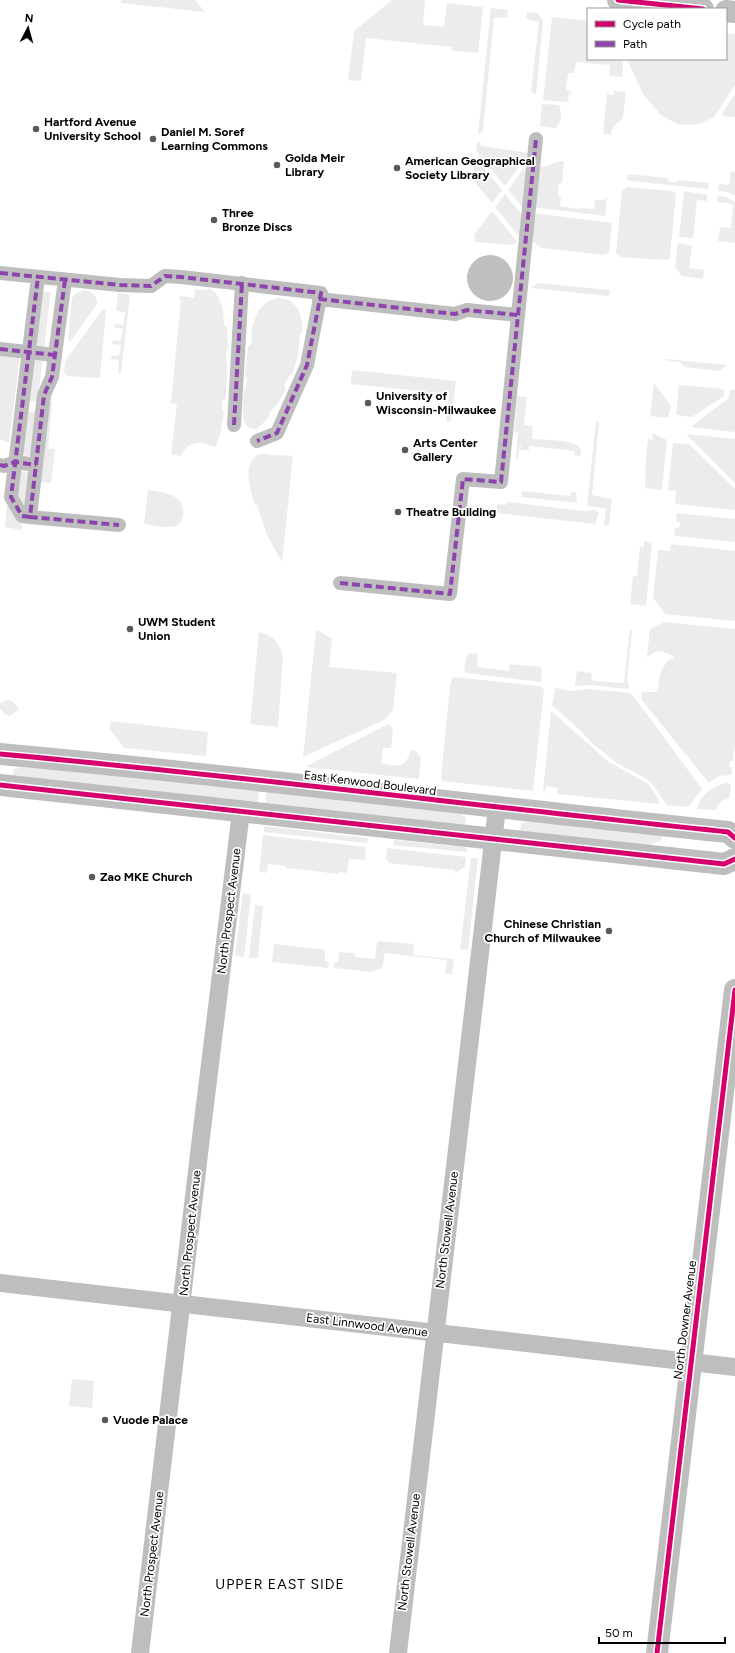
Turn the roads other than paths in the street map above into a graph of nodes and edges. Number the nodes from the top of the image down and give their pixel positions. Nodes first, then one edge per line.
1 (618, 0) edge
2 (694, 8) edge
3 (536, 139) dead end
4 (0, 273) edge
5 (38, 277) junction
6 (65, 280) junction
7 (242, 283) junction
8 (319, 299) junction
9 (518, 315) junction
10 (0, 348) edge
11 (28, 352) junction
12 (55, 355) junction
13 (234, 425) dead end
14 (257, 441) dead end
15 (15, 462) junction
16 (0, 465) edge
17 (36, 465) junction
18 (30, 517) junction
19 (119, 525) dead end
20 (340, 583) dead end
21 (0, 754) edge
22 (0, 785) edge
23 (498, 808) junction
24 (241, 812) junction
25 (735, 838) edge
26 (494, 840) junction
27 (735, 859) edge
28 (735, 990) edge
29 (0, 1283) edge
30 (182, 1304) junction
31 (435, 1333) junction
32 (690, 1362) junction
33 (735, 1367) edge
34 (140, 1653) edge
35 (398, 1653) edge
36 (657, 1653) edge

1 - 2 street
3 - 9 street
4 - 5 street
5 - 6 street
5 - 11 street
6 - 7 street
6 - 12 street
7 - 8 street
7 - 13 street
8 - 9 street
8 - 14 street
9 - 20 street
10 - 11 street
11 - 12 street
11 - 15 street
12 - 17 street
15 - 16 street
15 - 17 street
15 - 18 street
17 - 18 street
18 - 19 street
21 - 23 street, East Kenwood Boulevard
22 - 24 street
23 - 25 street, East Kenwood Boulevard
23 - 26 street, North Stowell Avenue
24 - 26 street
24 - 30 street, North Prospect Avenue
26 - 27 street
26 - 31 street, North Stowell Avenue
28 - 32 street, North Downer Avenue
29 - 30 street, East Linnwood Avenue
30 - 31 street, East Linnwood Avenue
30 - 34 street, North Prospect Avenue
31 - 32 street, East Linnwood Avenue
31 - 35 street, North Stowell Avenue
32 - 33 street, East Linnwood Avenue
32 - 36 street, North Downer Avenue

